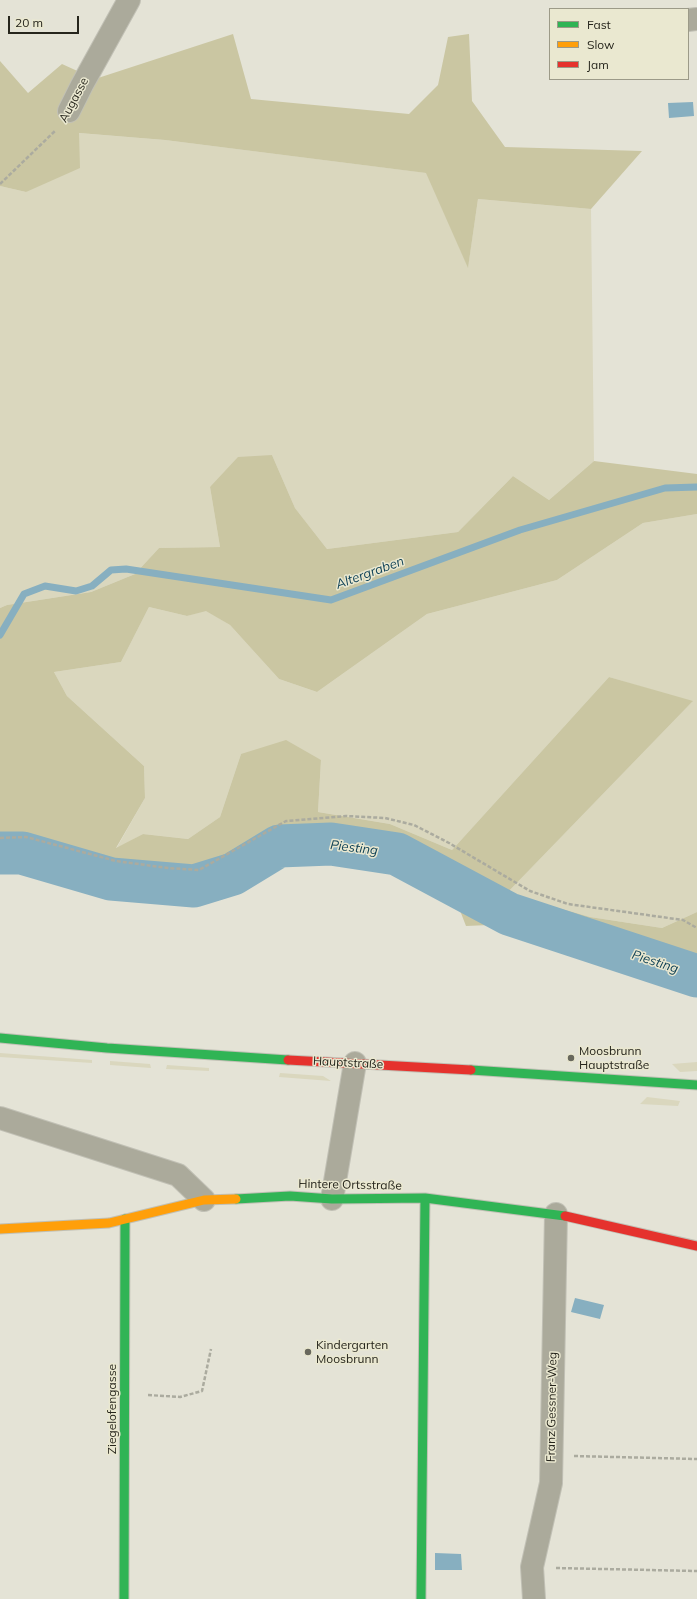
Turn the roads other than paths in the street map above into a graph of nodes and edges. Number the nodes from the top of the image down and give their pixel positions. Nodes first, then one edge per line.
1 (129, 0) edge
2 (70, 111) road end
3 (0, 1038) edge
4 (356, 1063) junction
5 (697, 1084) edge
6 (0, 1118) edge
7 (425, 1198) junction
8 (332, 1199) junction
9 (204, 1200) junction
10 (556, 1214) junction
11 (125, 1219) junction
12 (0, 1229) edge
13 (697, 1246) edge
14 (124, 1599) edge
15 (421, 1599) edge
16 (534, 1599) edge

1 - 2 street, Augasse
3 - 4 street, Hauptstraße
4 - 5 street, Hauptstraße
4 - 8 street
6 - 9 street
7 - 8 street, Hintere Ortsstraße
7 - 10 street, Hintere Ortsstraße
7 - 15 street
8 - 9 street, Hintere Ortsstraße
9 - 11 street, Hintere Ortsstraße
10 - 13 street, Hintere Ortsstraße
10 - 16 street, Franz Gessner-Weg
11 - 12 street, Hintere Ortsstraße
11 - 14 street, Ziegelofengasse

